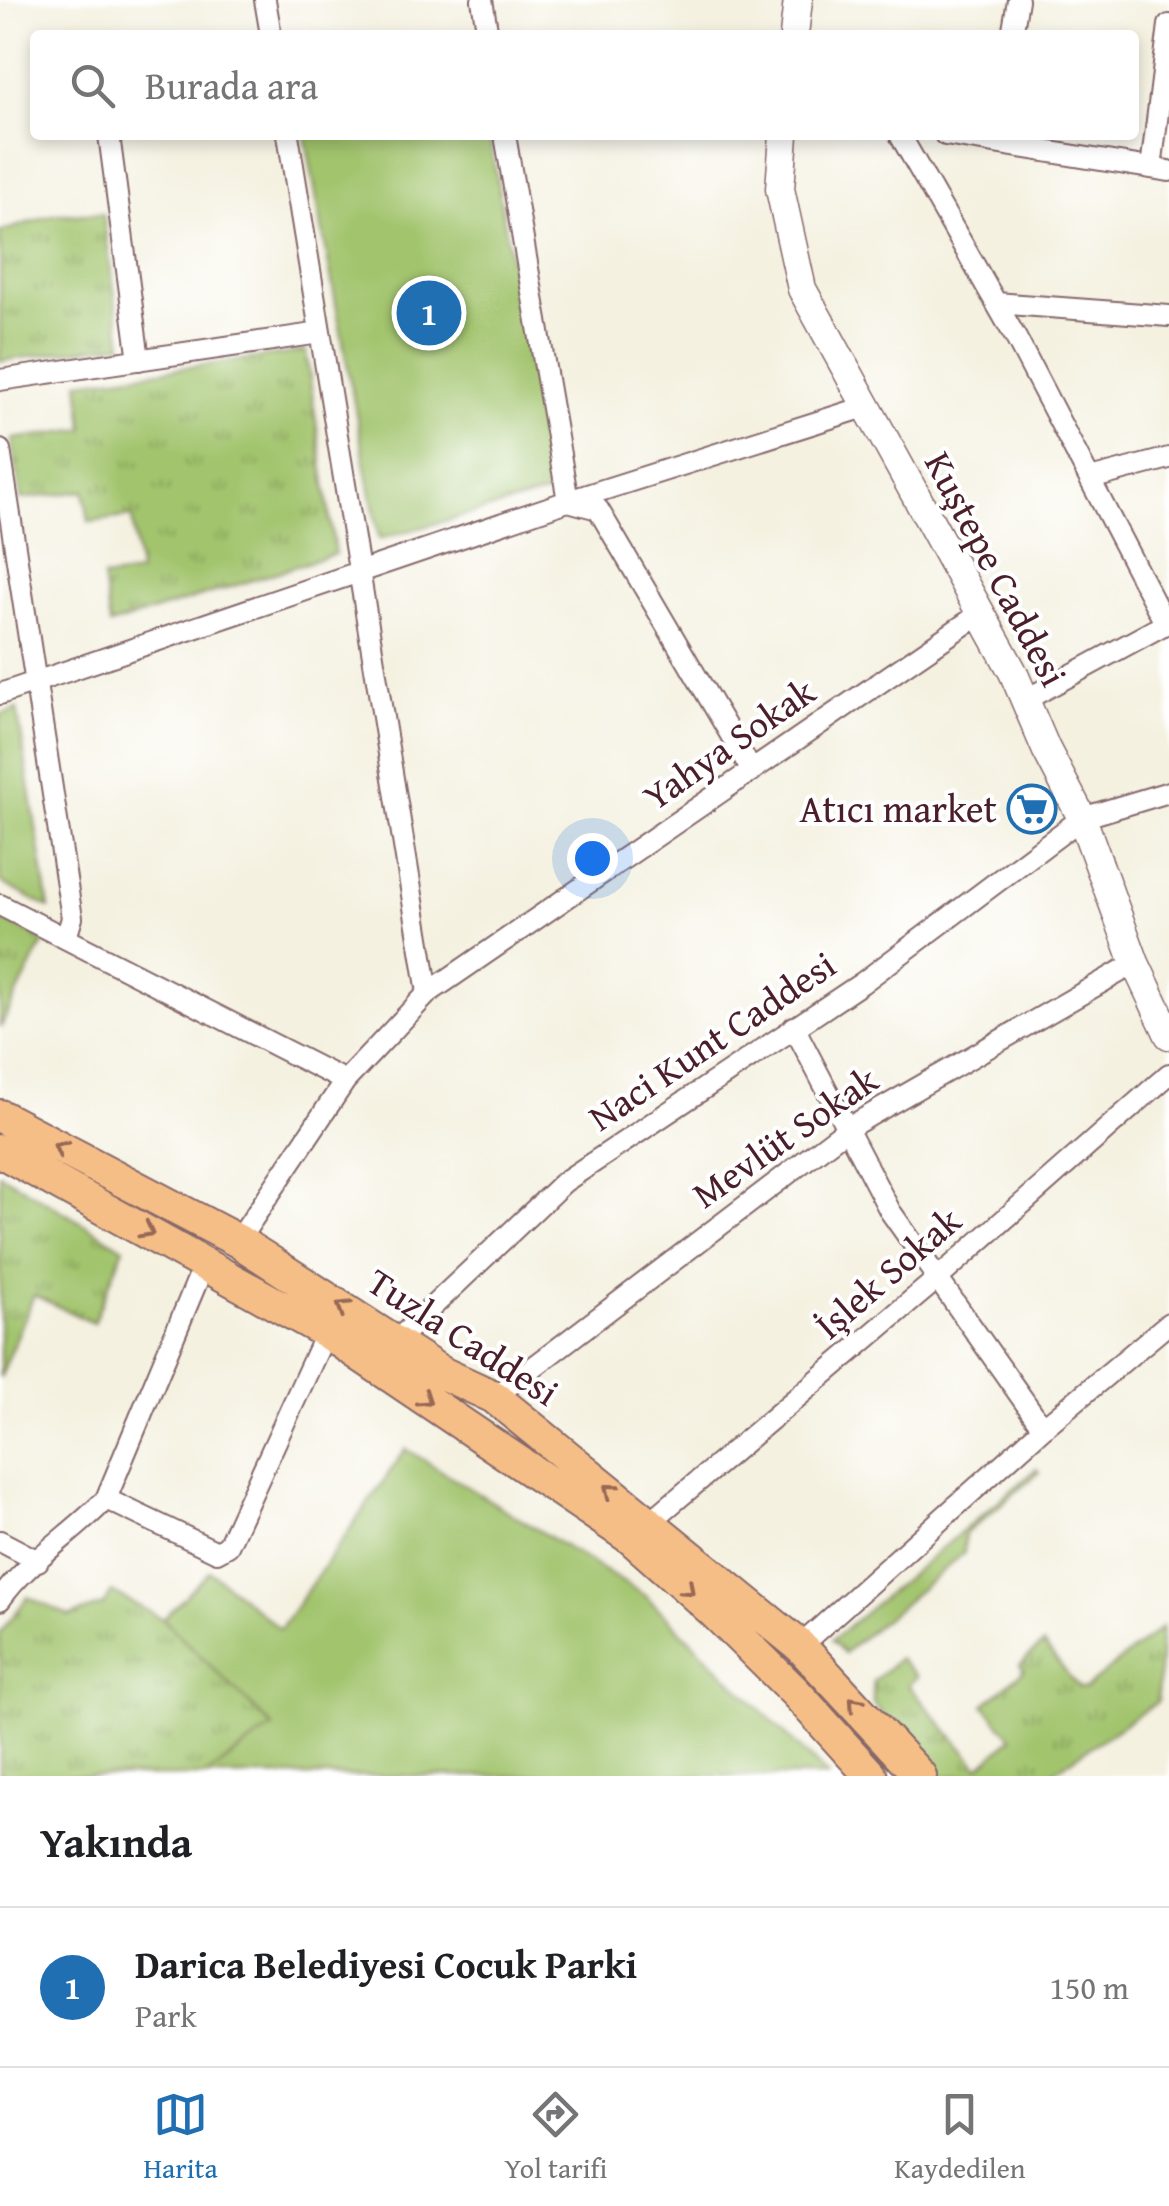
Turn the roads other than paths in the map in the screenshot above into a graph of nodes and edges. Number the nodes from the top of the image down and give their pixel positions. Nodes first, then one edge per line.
1 (265, 0) edge
2 (482, 0) edge
3 (798, 0) edge
4 (1018, 0) edge
5 (1169, 25) edge
6 (270, 30) edge
7 (487, 30) edge
8 (795, 30) edge
9 (1013, 30) edge
10 (110, 140) edge
11 (289, 140) edge
12 (506, 140) edge
13 (784, 140) edge
14 (903, 140) edge
15 (998, 140) edge
16 (1160, 169) edge
17 (996, 303) junction
18 (1169, 316) edge
19 (320, 334) junction
20 (139, 360) junction
21 (0, 380) edge
22 (865, 407) junction
23 (0, 450) edge
24 (1169, 458) edge
25 (1090, 479) junction
26 (568, 501) junction
27 (360, 572) junction
28 (981, 613) junction
29 (1167, 622) edge
30 (34, 682) junction
31 (0, 694) edge
32 (1025, 700) junction
33 (752, 771) junction
34 (1169, 792) edge
35 (1082, 818) junction
36 (0, 905) edge
37 (66, 938) junction
38 (1135, 963) junction
39 (428, 994) junction
40 (794, 1027) junction
41 (1169, 1035) edge
42 (1169, 1074) edge
43 (346, 1081) junction
44 (0, 1116) edge
45 (848, 1128) junction
46 (0, 1151) edge
47 (238, 1241) junction
48 (205, 1262) junction
49 (936, 1279) junction
50 (1169, 1323) edge
51 (326, 1332) junction
52 (396, 1340) junction
53 (494, 1396) junction
54 (1043, 1428) junction
55 (106, 1499) junction
56 (650, 1522) junction
57 (0, 1541) edge
58 (38, 1561) junction
59 (0, 1600) edge
60 (800, 1646) junction
61 (871, 1776) edge
62 (920, 1776) edge

1 - 6 street
2 - 7 street
3 - 8 street
4 - 9 street
5 - 16 street
10 - 20 street
11 - 19 street
12 - 26 street
13 - 22 street, Kuştepe Caddesi
14 - 17 street
15 - 16 street
17 - 18 street
17 - 25 street
19 - 20 street
19 - 27 street
20 - 21 street
22 - 26 street
22 - 28 street, Kuştepe Caddesi
23 - 30 street
24 - 25 street
25 - 29 street
26 - 27 street
26 - 33 street
27 - 30 street
27 - 39 street
28 - 32 street, Kuştepe Caddesi
28 - 33 street, Yahya Sokak
29 - 32 street
30 - 31 street
30 - 37 street
32 - 35 street, Kuştepe Caddesi
33 - 39 street, Yahya Sokak
34 - 35 street
35 - 38 street, Kuştepe Caddesi
35 - 40 street, Naci Kunt Caddesi
36 - 37 street
37 - 43 street
38 - 41 street, Kuştepe Caddesi
38 - 45 street, Mevlüt Sokak
39 - 43 street, Yahya Sokak
40 - 45 street
40 - 52 street, Naci Kunt Caddesi
42 - 49 street, İşlek Sokak
43 - 47 street, Yahya Sokak
47 -> 44 main road, Tuzla Caddesi
45 - 49 street
45 - 53 street, Mevlüt Sokak
46 -> 48 main road, Tuzla Caddesi
52 -> 47 main road, Tuzla Caddesi
48 - 51 main road, Tuzla Caddesi
48 - 55 street
49 - 54 street
49 - 56 street, İşlek Sokak
50 - 54 street
51 - 55 street
51 -> 61 main road, Tuzla Caddesi
52 - 53 main road, Tuzla Caddesi
56 -> 53 main road, Tuzla Caddesi
54 - 60 street
55 - 58 street
56 - 60 main road, Tuzla Caddesi
57 - 58 street
58 - 59 street
62 -> 60 main road, Tuzla Caddesi

